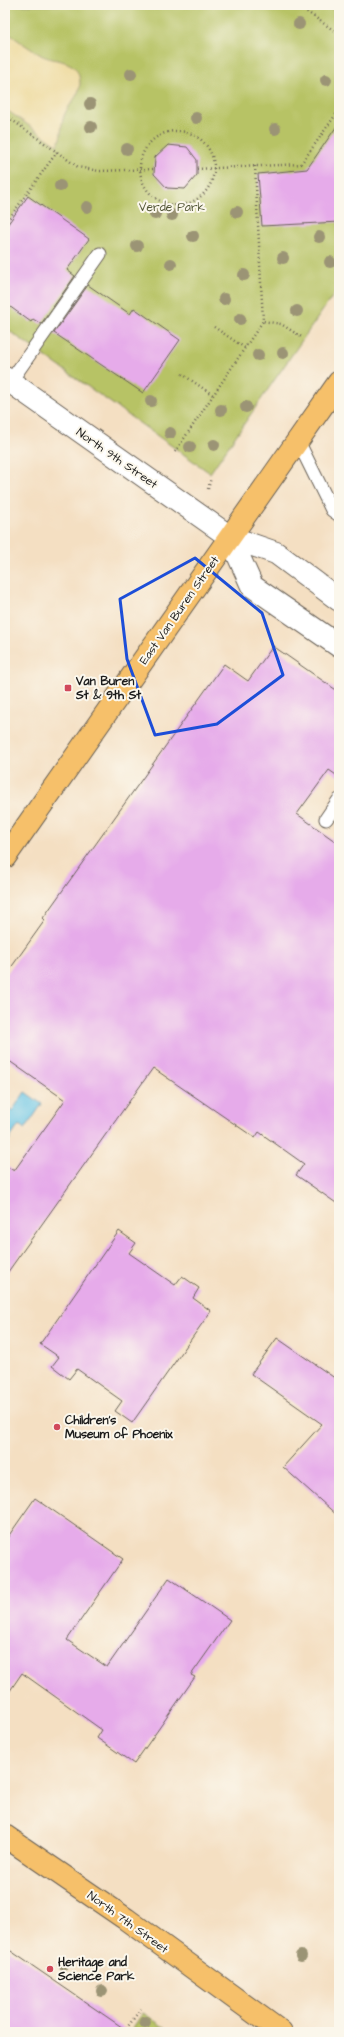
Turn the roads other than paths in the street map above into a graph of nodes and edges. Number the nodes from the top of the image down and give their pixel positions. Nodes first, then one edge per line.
1 (100, 254) dead end
2 (8, 380) edge
3 (339, 382) edge
4 (298, 441) junction
5 (339, 515) edge
6 (230, 537) junction
7 (339, 600) edge
8 (339, 646) edge
9 (339, 800) edge
10 (326, 819) dead end
11 (5, 857) edge
12 (5, 1836) edge
13 (281, 2032) edge

1 - 2 lane
2 - 6 street, North 9th Street
3 - 4 main road, East Van Buren Street
4 - 5 lane
4 - 6 main road, East Van Buren Street
6 - 7 street, North 9th Street
6 - 8 street
6 - 11 main road, East Van Buren Street
9 - 10 lane
12 - 13 main road, North 7th Street

